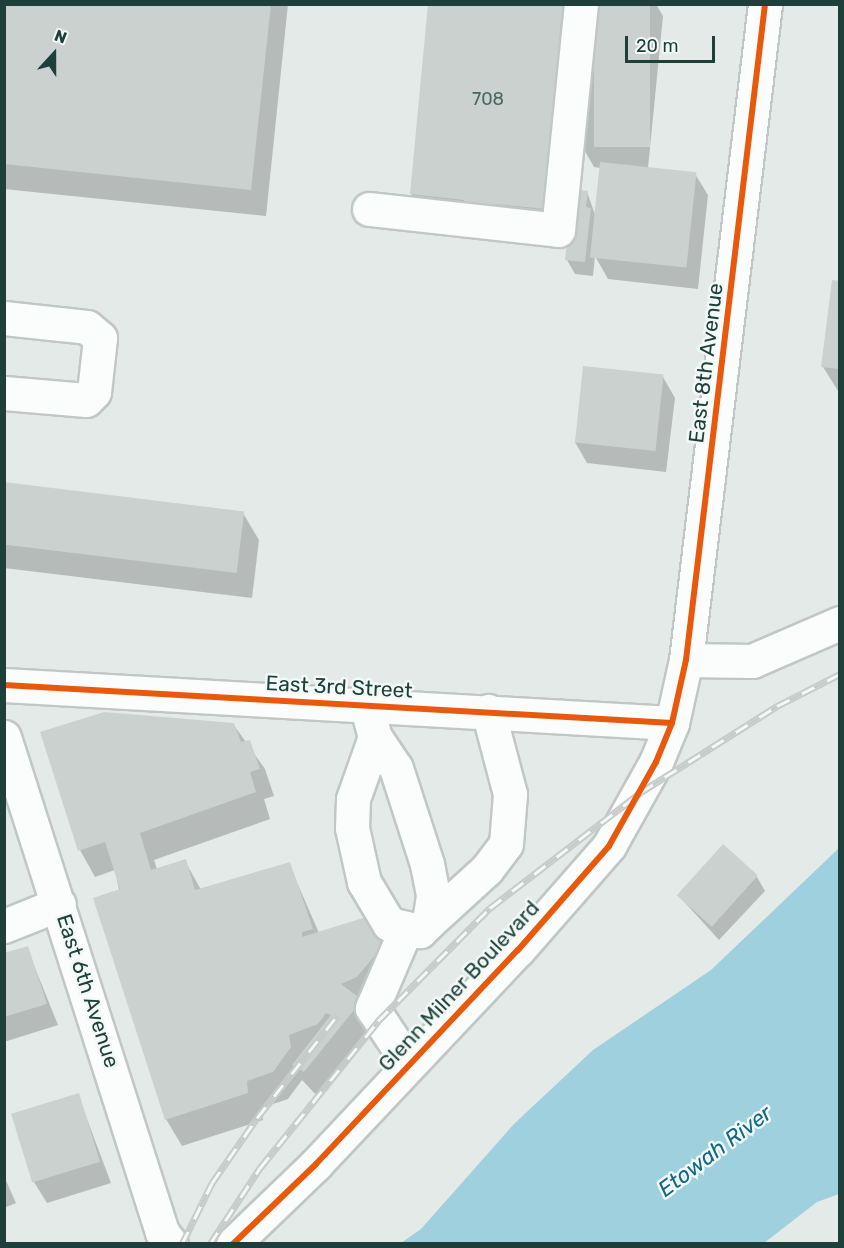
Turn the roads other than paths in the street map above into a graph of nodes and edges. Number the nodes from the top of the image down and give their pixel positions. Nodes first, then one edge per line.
1 (581, 4) edge
2 (765, 4) edge
3 (369, 210) dead end
4 (4, 318) edge
5 (4, 393) edge
6 (840, 623) edge
7 (686, 660) junction
8 (4, 685) edge
9 (366, 704) junction
10 (488, 711) junction
11 (672, 723) junction
12 (4, 737) edge
13 (375, 737) junction
14 (59, 904) junction
15 (4, 926) edge
16 (417, 927) junction
17 (409, 1064) junction
18 (171, 1244) edge
19 (233, 1244) edge

1 - 3 street
2 - 7 street, East 8th Avenue
4 - 5 street
6 - 7 street
7 - 11 street, East 8th Avenue
8 - 9 street, East 3rd Street
9 - 10 street, East 3rd Street
9 - 13 street
10 - 11 street, East 3rd Street
10 - 16 street
11 - 17 street, Glenn Milner Boulevard
12 - 14 street, East 6th Avenue
13 - 16 street
13 - 16 street
14 - 15 street
14 - 18 street, East 6th Avenue
16 - 17 street
17 - 19 street, Glenn Milner Boulevard

